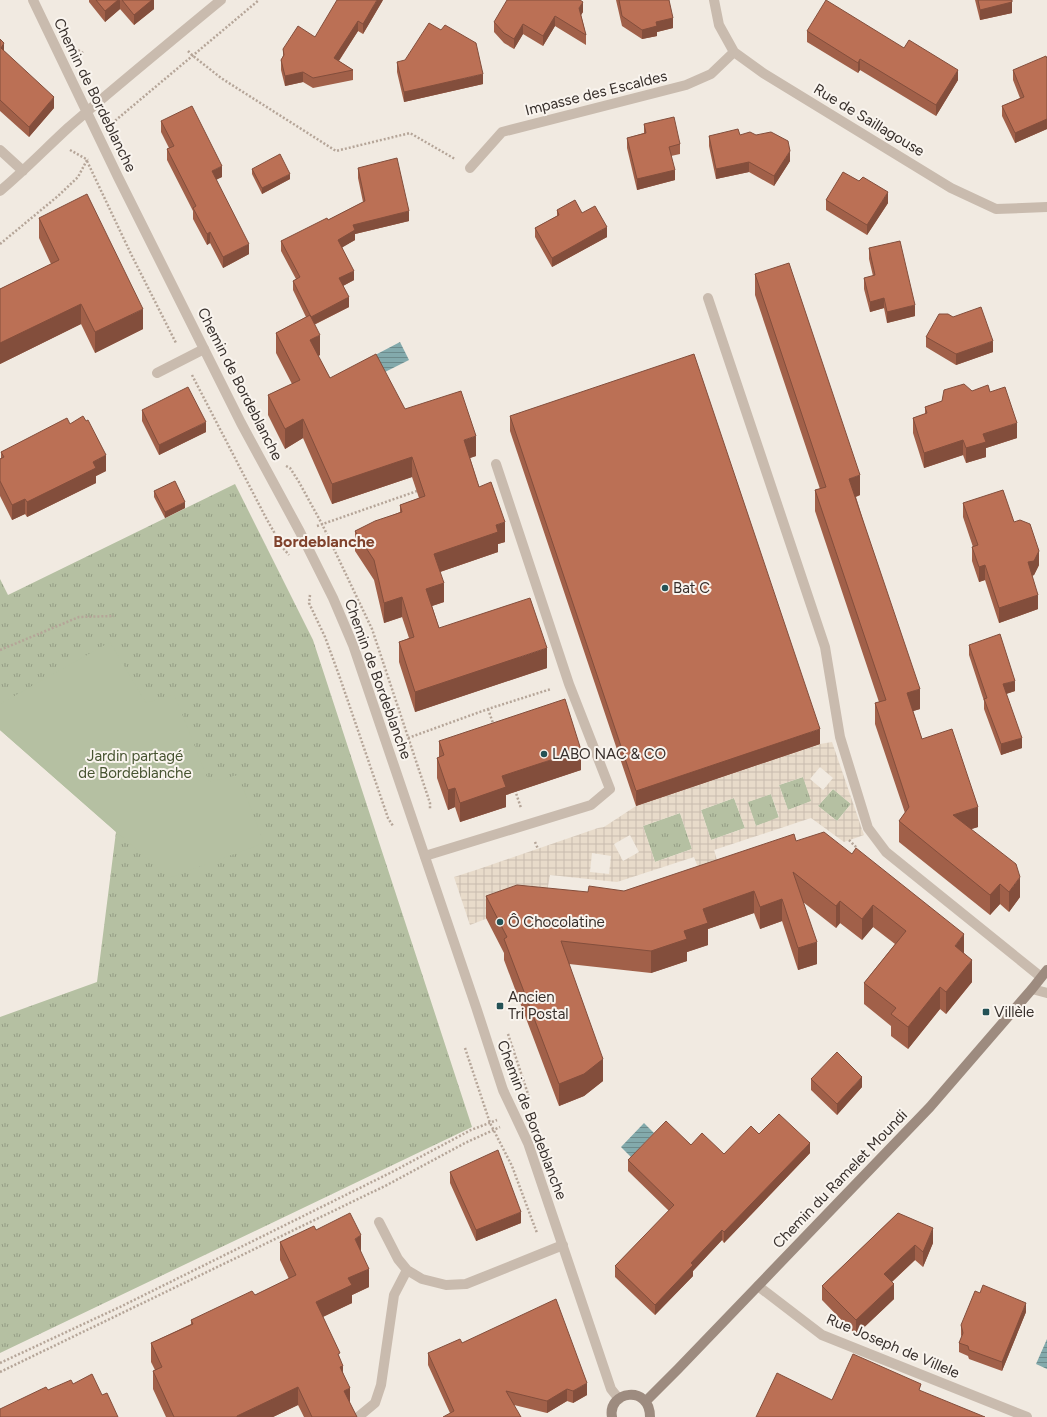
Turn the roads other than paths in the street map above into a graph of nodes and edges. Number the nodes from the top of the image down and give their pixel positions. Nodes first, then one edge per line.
1 (33, 0) edge
2 (221, 0) edge
3 (714, 0) edge
4 (734, 52) junction
5 (87, 112) junction
6 (0, 150) edge
7 (470, 168) road end
8 (23, 171) junction
9 (0, 191) edge
10 (1047, 207) edge
11 (708, 298) dead end
12 (204, 349) junction
13 (157, 373) dead end
14 (496, 464) dead end
15 (425, 856) junction
16 (1044, 973) edge
17 (1032, 990) junction
18 (1047, 993) edge
19 (379, 1222) dead end
20 (563, 1245) junction
21 (407, 1270) junction
22 (758, 1286) junction
23 (619, 1399) junction
24 (646, 1401) junction
25 (358, 1417) edge
26 (612, 1417) edge
27 (650, 1417) edge
28 (1027, 1417) edge

1 - 5 street, Chemin de Bordeblanche
2 - 5 street
3 - 4 street, Rue de Saillagouse
4 - 7 street, Impasse des Escaldes
4 - 10 street, Rue de Saillagouse
5 - 8 street
5 - 12 street, Chemin de Bordeblanche
6 - 8 street
8 - 9 street
11 - 16 street
12 - 13 street
12 - 15 street, Chemin de Bordeblanche
14 - 15 street
15 - 20 street, Chemin de Bordeblanche
16 - 17 main road, Chemin du Ramelet Moundi
17 - 18 street
17 - 22 main road, Chemin du Ramelet Moundi
19 - 21 street
20 - 21 street
20 - 23 street, Chemin de Bordeblanche
21 - 25 street
22 - 24 main road, Chemin du Ramelet Moundi
22 - 28 street, Rue Joseph de Villele
23 - 24 main road
23 - 26 main road
24 - 27 main road

